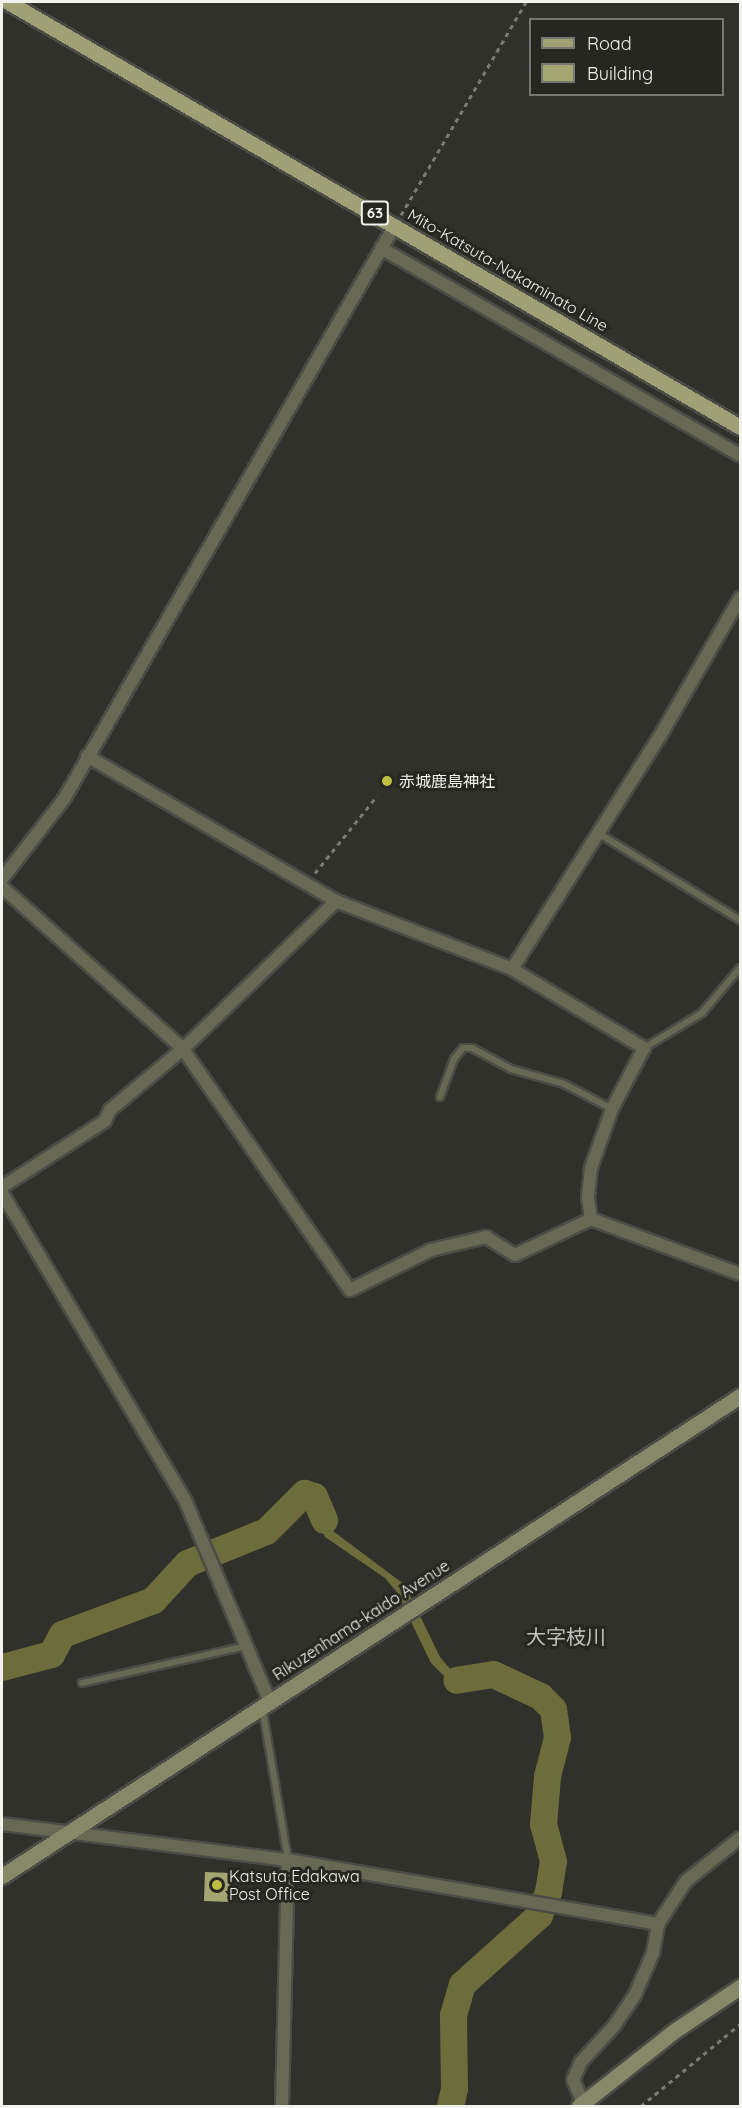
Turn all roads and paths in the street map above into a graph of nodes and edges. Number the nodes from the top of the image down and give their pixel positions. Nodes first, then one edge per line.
1 (8, 2) edge
2 (526, 2) edge
3 (395, 225) junction
4 (381, 248) junction
5 (741, 427) edge
6 (741, 455) edge
7 (741, 598) edge
8 (87, 756) junction
9 (377, 796) dead end
10 (598, 833) junction
11 (2, 879) edge
12 (307, 884) junction
13 (2, 886) edge
14 (336, 901) junction
15 (741, 920) edge
16 (741, 968) edge
17 (512, 969) junction
18 (644, 1048) junction
19 (183, 1049) junction
20 (440, 1097) dead end
21 (612, 1109) junction
22 (2, 1187) edge
23 (2, 1193) edge
24 (591, 1219) junction
25 (741, 1274) edge
26 (741, 1396) edge
27 (247, 1646) junction
28 (82, 1683) dead end
29 (265, 1702) junction
30 (2, 1824) edge
31 (68, 1832) junction
32 (741, 1838) edge
33 (288, 1860) junction
34 (2, 1876) edge
35 (658, 1923) junction
36 (741, 1987) edge
37 (741, 2024) edge
38 (581, 2105) edge
39 (282, 2106) edge
40 (641, 2106) edge

1 - 3 main road, Mito-Katsuta-Nakaminato Line / 63
2 - 3 path
3 - 4 street
3 - 5 main road, Mito-Katsuta-Nakaminato Line / 63
4 - 6 street
4 - 8 street
7 - 10 street
8 - 11 street
8 - 12 street
9 - 12 path
10 - 15 lane
10 - 17 street
12 - 14 street
13 - 19 street
14 - 17 street
14 - 19 street
16 - 18 lane
17 - 18 street
18 - 21 street
19 - 22 street
19 - 24 street
20 - 21 lane
21 - 24 street
23 - 27 street
24 - 25 street
26 - 29 main road, Rikuzenhama-kaido Avenue
27 - 28 lane
27 - 29 street
29 - 31 main road, Rikuzenhama-kaido Avenue
29 - 33 lane
30 - 31 street
31 - 33 street
31 - 34 main road, Rikuzenhama-kaido Avenue
32 - 35 street
33 - 35 street
33 - 39 street
35 - 38 street
36 - 38 main road
37 - 40 path

